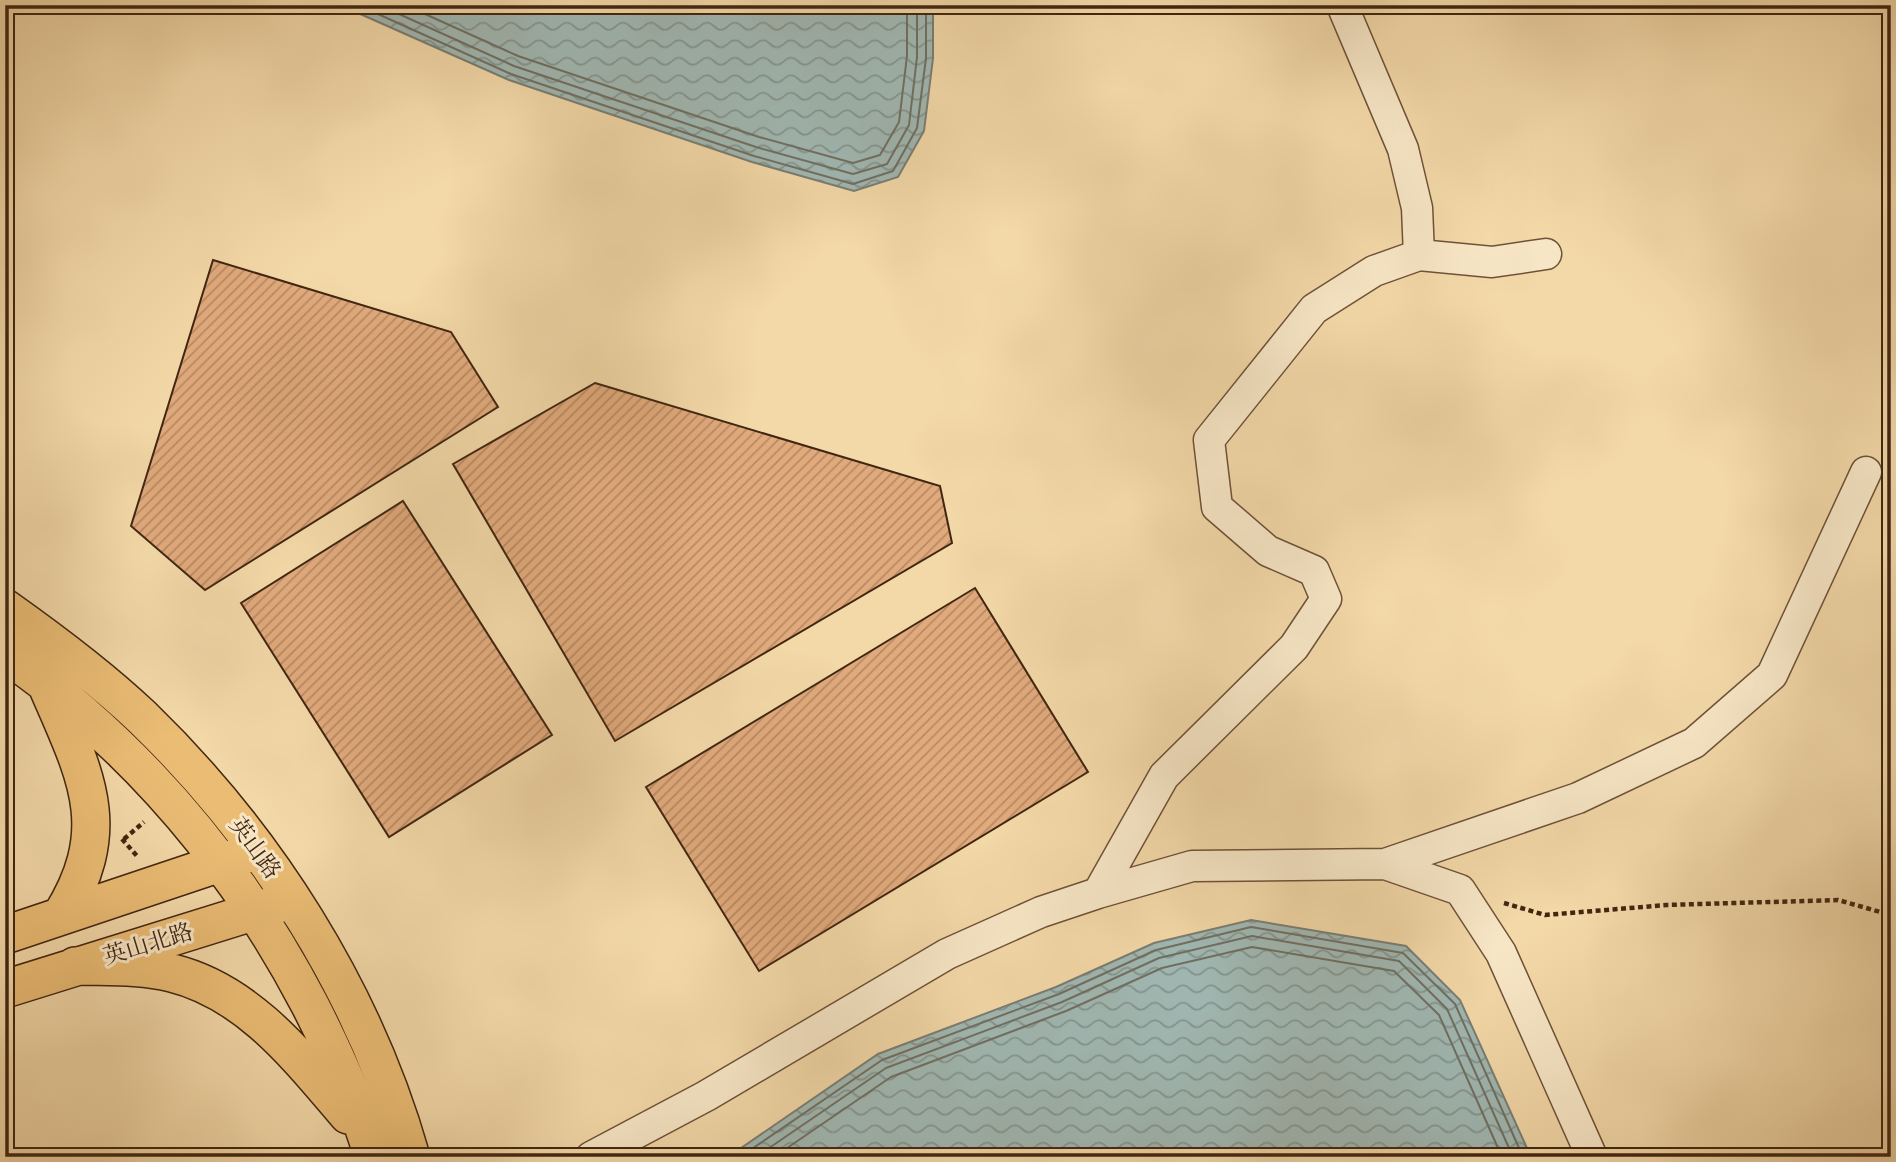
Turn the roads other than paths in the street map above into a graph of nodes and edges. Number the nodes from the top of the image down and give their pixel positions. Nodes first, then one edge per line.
1 (1342, 5) edge
2 (1546, 254) dead end
3 (1419, 255) junction
4 (1866, 472) dead end
5 (5, 608) edge
6 (5, 653) edge
7 (45, 681) junction
8 (258, 850) junction
9 (222, 862) junction
10 (1385, 864) junction
11 (1098, 893) junction
12 (292, 900) junction
13 (256, 911) junction
14 (61, 916) junction
15 (5, 935) edge
16 (75, 967) junction
17 (5, 989) edge
18 (370, 1147) edge
19 (411, 1157) edge
20 (591, 1157) edge
21 (1592, 1157) edge

1 - 3 lane
2 - 3 lane
3 - 11 lane
4 - 10 lane
5 - 8 main road, 英山路
6 - 7 main road, 英山路
7 - 9 main road, 英山路
7 - 14 main road
8 - 9 main road
8 - 12 main road, 英山路
9 - 13 main road, 英山路
9 - 14 main road
10 - 11 lane
10 - 21 lane
11 - 20 lane
12 - 13 main road, 英山北路
12 - 19 main road, 英山路
13 - 16 main road, 英山北路
13 - 18 main road, 英山路
14 - 15 main road
16 - 17 main road, 英山北路
16 - 18 main road

